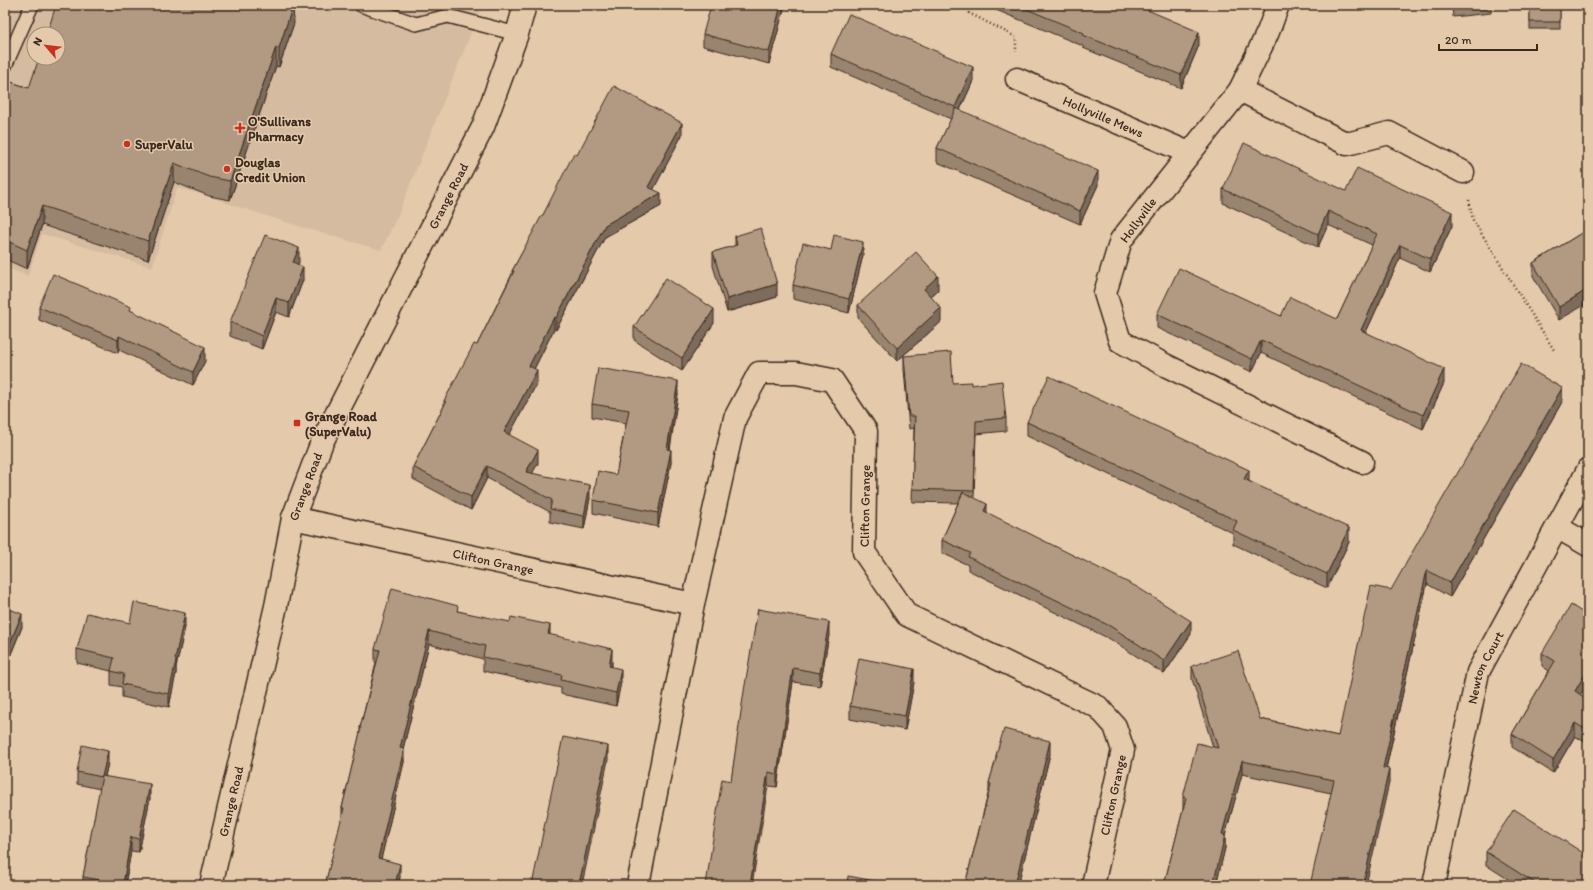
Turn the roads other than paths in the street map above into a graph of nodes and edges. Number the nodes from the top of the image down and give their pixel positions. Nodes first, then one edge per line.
1 (32, 5) edge
2 (361, 5) edge
3 (525, 5) edge
4 (1278, 5) edge
5 (447, 11) edge
6 (517, 34) junction
7 (5, 66) edge
8 (1017, 79) road end
9 (1240, 90) junction
10 (1189, 153) junction
11 (1463, 172) road end
12 (1362, 462) dead end
13 (1588, 470) edge
14 (293, 518) junction
15 (1557, 526) junction
16 (1588, 545) edge
17 (693, 604) junction
18 (211, 885) edge
19 (638, 885) edge
20 (1093, 885) edge
21 (1434, 885) edge

1 - 7 lane
2 - 5 lane
3 - 6 street, Grange Road
4 - 9 street, Hollyville
5 - 6 lane
6 - 14 street, Grange Road
8 - 10 street, Hollyville Mews
9 - 10 street, Hollyville
9 - 11 street
10 - 12 street, Hollyville
13 - 15 street, Newton Court
14 - 17 street, Clifton Grange
14 - 18 street, Grange Road
15 - 16 street
15 - 21 street, Newton Court
17 - 19 street, Clifton Grange
17 - 20 street, Clifton Grange

